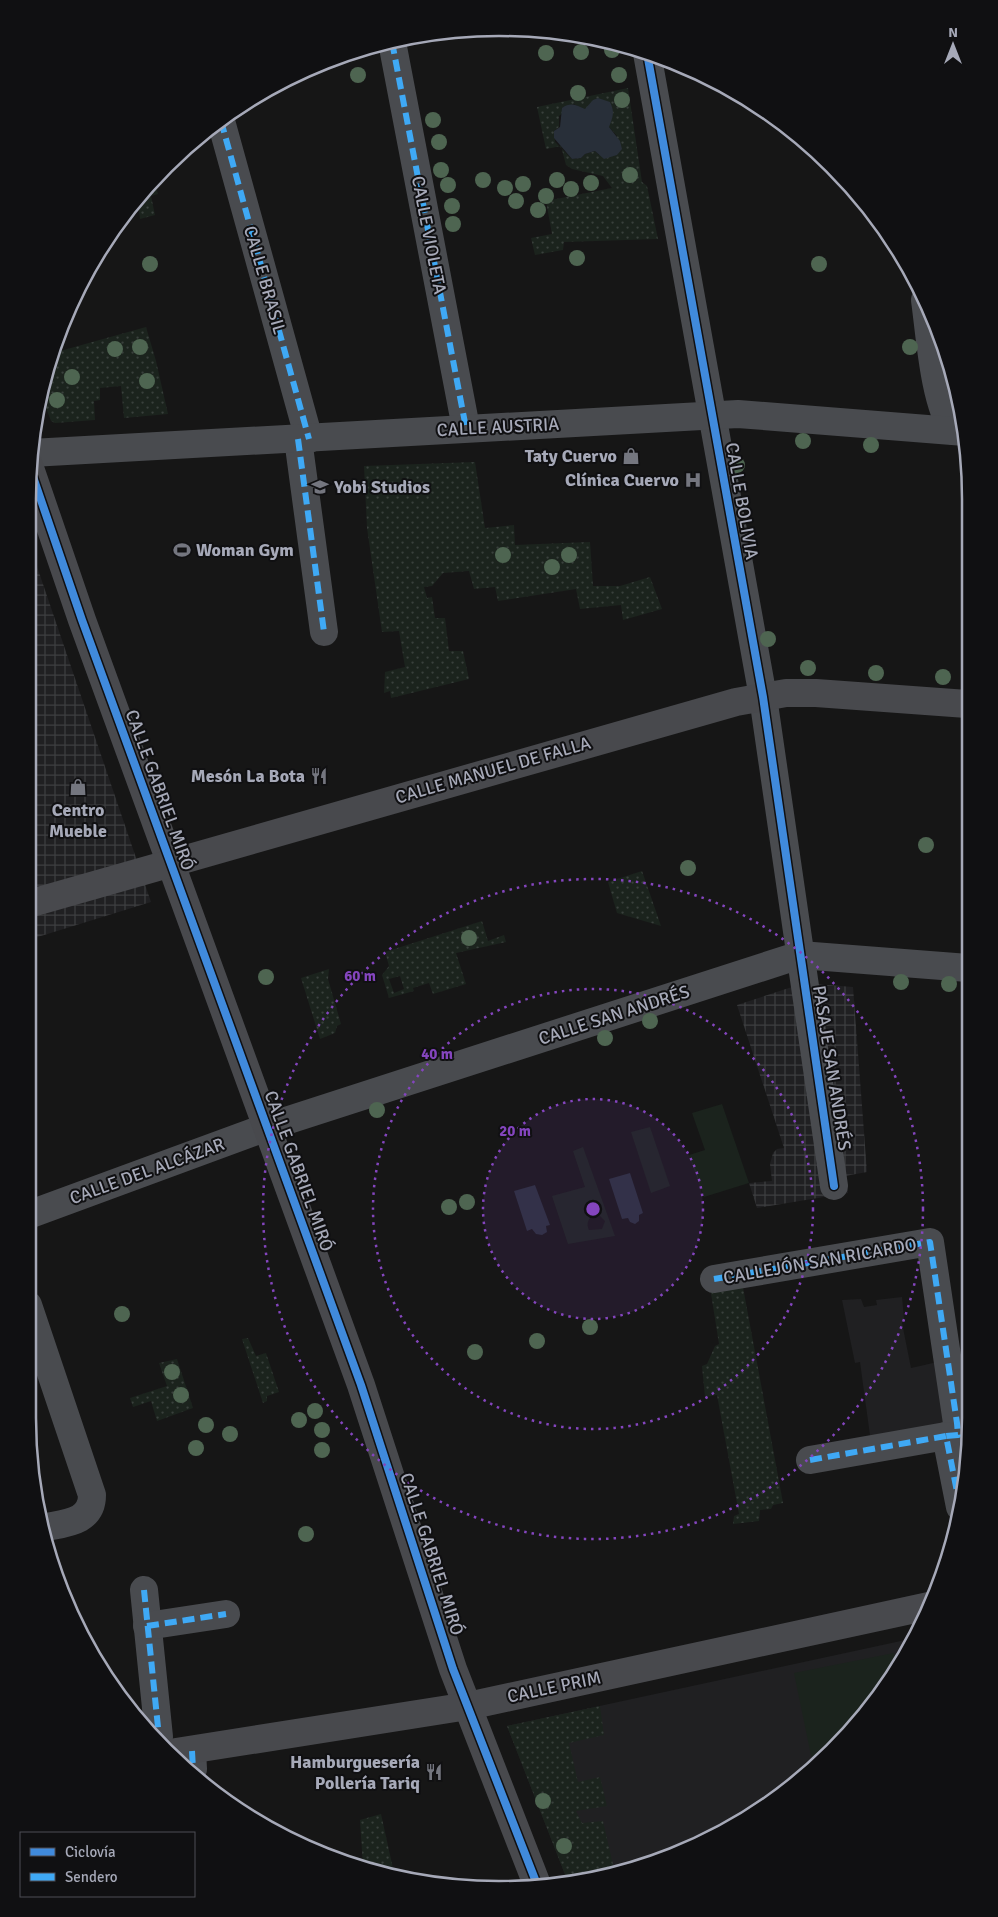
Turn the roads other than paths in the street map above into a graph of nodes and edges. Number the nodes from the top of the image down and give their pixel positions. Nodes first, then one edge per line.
1 (393, 49) edge
2 (648, 61) edge
3 (223, 128) edge
4 (929, 329) edge
5 (712, 416) junction
6 (466, 428) junction
7 (956, 429) edge
8 (957, 432) edge
9 (304, 439) junction
10 (39, 453) edge
11 (36, 487) edge
12 (324, 632) dead end
13 (763, 697) junction
14 (962, 704) edge
15 (170, 862) junction
16 (36, 902) edge
17 (800, 956) junction
18 (962, 968) edge
19 (267, 1127) junction
20 (834, 1186) dead end
21 (36, 1212) edge
22 (714, 1279) dead end
23 (36, 1329) edge
24 (946, 1436) junction
25 (810, 1460) dead end
26 (956, 1488) edge
27 (49, 1526) edge
28 (144, 1590) dead end
29 (921, 1608) edge
30 (226, 1614) dead end
31 (147, 1626) junction
32 (468, 1706) junction
33 (158, 1731) edge
34 (187, 1757) edge
35 (535, 1879) edge

1 - 6 street, CALLE VIOLETA
2 - 5 street, CALLE BOLIVIA
3 - 9 street, CALLE BRASIL
4 - 7 street
5 - 6 street, CALLE AUSTRIA
5 - 8 street, CALLE AUSTRIA
5 - 13 street, CALLE BOLIVIA
6 - 9 street, CALLE AUSTRIA
9 - 10 street, CALLE AUSTRIA
9 - 12 street, CALLE BRASIL
11 - 15 street, CALLE GABRIEL MIRÓ
13 - 14 street, CALLE MANUEL DE FALLA
13 - 15 street, CALLE MANUEL DE FALLA
13 - 17 street, CALLE BOLIVIA
15 - 16 street, CALLE MANUEL DE FALLA
15 - 19 street, CALLE GABRIEL MIRÓ
17 - 18 street, CALLE SAN ANDRÉS
17 - 19 street, CALLE SAN ANDRÉS
17 - 20 street, PASAJE SAN ANDRÉS
19 - 21 street, CALLE DEL ALCÁZAR
19 - 32 street, CALLE GABRIEL MIRÓ
22 - 24 street, CALLEJÓN SAN RICARDO
23 - 27 street
24 - 25 street
24 - 26 street
28 - 31 street
29 - 32 street, CALLE PRIM
30 - 31 street
31 - 33 street
32 - 34 street, CALLE PRIM
32 - 35 street, CALLE GABRIEL MIRÓ

